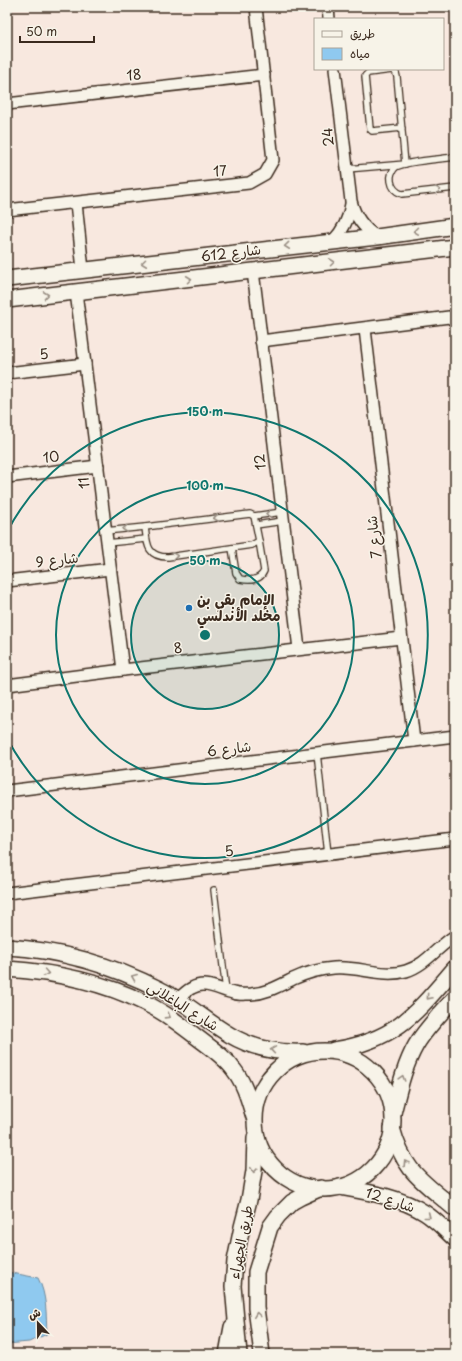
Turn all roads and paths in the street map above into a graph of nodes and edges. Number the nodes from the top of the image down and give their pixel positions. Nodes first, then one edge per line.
1 (256, 7) edge
2 (328, 7) edge
3 (329, 18) edge
4 (335, 70) edge
5 (264, 75) junction
6 (7, 104) edge
7 (402, 128) junction
8 (455, 157) edge
9 (406, 164) junction
10 (347, 169) junction
11 (455, 188) edge
12 (351, 201) junction
13 (76, 203) junction
14 (7, 210) edge
15 (455, 226) edge
16 (440, 228) junction
17 (377, 237) junction
18 (332, 242) junction
19 (455, 247) edge
20 (242, 251) junction
21 (372, 257) junction
22 (83, 270) junction
23 (253, 271) junction
24 (7, 279) edge
25 (171, 281) junction
26 (76, 292) junction
27 (7, 300) edge
28 (455, 321) edge
29 (365, 329) junction
30 (262, 341) junction
31 (85, 364) junction
32 (7, 373) edge
33 (98, 466) junction
34 (7, 477) edge
35 (254, 516) junction
36 (282, 516) junction
37 (256, 525) junction
38 (145, 528) junction
39 (105, 531) junction
40 (146, 540) junction
41 (259, 541) junction
42 (107, 543) junction
43 (232, 548) junction
44 (110, 569) junction
45 (7, 581) edge
46 (401, 638) junction
47 (299, 649) junction
48 (123, 670) junction
49 (7, 685) edge
50 (455, 736) edge
51 (414, 741) junction
52 (317, 753) junction
53 (7, 791) edge
54 (455, 839) edge
55 (328, 854) junction
56 (214, 890) dead end
57 (7, 893) edge
58 (455, 936) edge
59 (7, 947) edge
60 (455, 968) edge
61 (7, 969) edge
62 (226, 992) junction
63 (455, 998) edge
64 (178, 999) junction
65 (318, 1052) junction
66 (392, 1122) junction
67 (255, 1125) junction
68 (339, 1187) junction
69 (321, 1188) junction
70 (455, 1209) edge
71 (455, 1239) edge
72 (235, 1310) junction
73 (227, 1354) edge
74 (239, 1354) edge
75 (262, 1354) edge

1 - 5 street, 17
2 - 3 street
4 - 10 street, 24
5 - 6 street, 18
5 - 13 street, 17
7 - 7 lane
7 - 9 lane
8 - 9 lane
9 - 10 lane
9 -> 11 lane
10 - 12 street, 24
12 - 17 street, 24
12 - 18 street, 24
13 - 14 street, 17
13 - 22 street
15 - 16 street, شارع 612
16 -> 17 street, شارع 612
16 - 21 street
17 - 18 street, شارع 612
18 -> 20 street, شارع 612
19 - 21 street, شارع 612
20 -> 22 street, شارع 612
20 - 25 street
23 -> 21 street, شارع 612
22 - 24 street, شارع 612
25 -> 23 street, شارع 612
23 - 30 street, 12
25 - 26 street, شارع 612
27 -> 26 street, شارع 612
26 - 31 street, 11
28 - 29 street
29 - 30 street
29 - 46 street, شارع 7
30 - 36 street, 12
31 - 32 street, 5
31 - 33 street, 11
33 - 34 street, 10
33 - 39 street, 11
36 -> 35 lane
35 - 37 lane
35 -> 38 lane
36 - 37 lane
36 - 47 street, 12
37 - 41 lane
38 -> 39 lane
38 - 40 lane
39 - 42 street, 11
40 - 42 lane
40 -> 43 lane
41 - 43 lane
41 - 43 lane
42 - 44 street, 11
44 - 45 street, شارع 9
44 - 48 street, 11
46 - 47 street, 8
46 - 51 street, شارع 7
47 - 48 street, 8
48 - 49 street, 8
50 - 51 street, شارع 6
51 - 52 street, شارع 6
52 - 53 street, شارع 6
52 - 55 lane
54 - 55 street, 5
55 - 57 street, 5
56 - 62 lane
58 - 62 street
64 -> 59 street, شارع الباغلاني
60 -> 65 street
61 -> 67 street, شارع الباغلاني
62 - 64 street
66 -> 63 street
65 -> 64 street, شارع الباغلاني
65 - 66 street
65 - 67 street
66 - 68 street
70 -> 66 street, شارع 12
67 - 69 street
67 -> 72 street, طريق الجهراء
68 - 69 street
68 -> 71 street, شارع 12
75 -> 69 street, طريق الجهراء
72 - 73 street
72 - 74 street, طريق الجهراء

